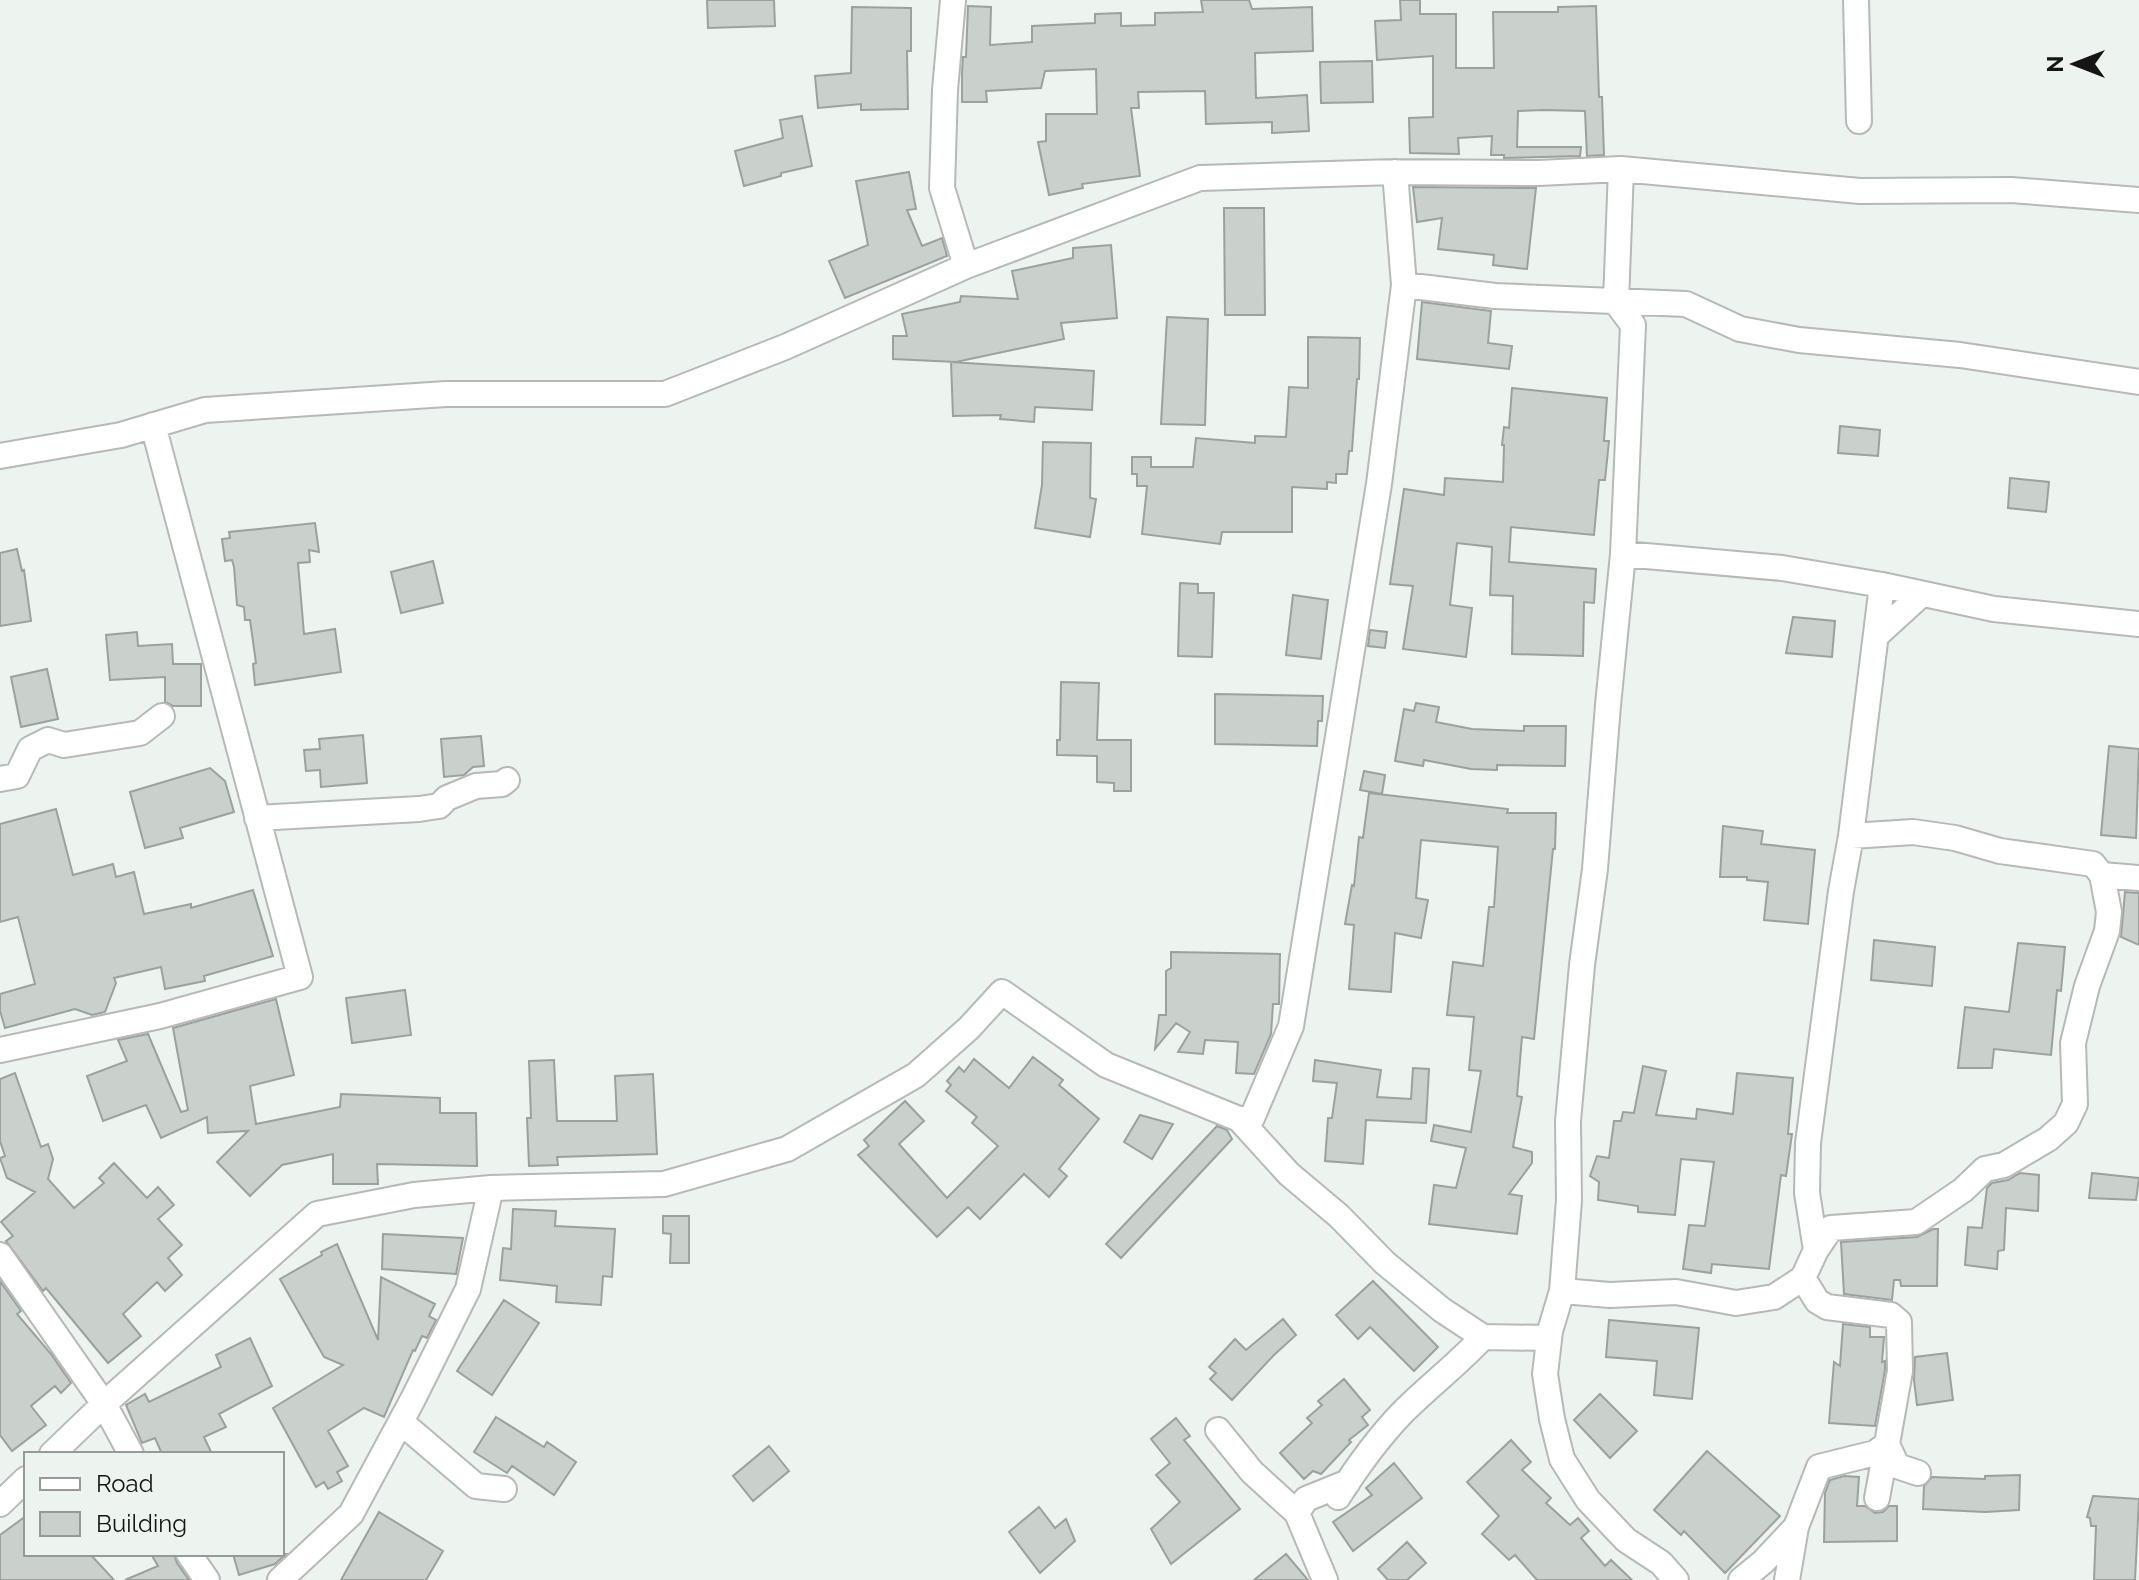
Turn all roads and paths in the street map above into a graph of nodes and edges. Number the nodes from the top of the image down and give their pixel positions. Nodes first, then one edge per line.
1 (953, 0) edge
2 (1856, 0) edge
3 (1859, 121) dead end
4 (1621, 169) junction
5 (1395, 172) junction
6 (2139, 200) edge
7 (966, 266) junction
8 (1404, 285) junction
9 (1616, 302) junction
10 (2139, 382) edge
11 (153, 425) junction
12 (0, 456) edge
13 (1623, 554) junction
14 (1882, 585) junction
15 (1922, 594) junction
16 (2139, 624) edge
17 (1877, 635) junction
18 (162, 716) dead end
19 (0, 779) edge
20 (507, 780) dead end
21 (257, 818) junction
22 (1851, 836) junction
23 (2102, 875) junction
24 (2139, 878) edge
25 (0, 1050) edge
26 (1239, 1119) junction
27 (491, 1188) junction
28 (1816, 1250) junction
29 (0, 1255) edge
30 (1803, 1278) junction
31 (1562, 1291) junction
32 (1483, 1337) junction
33 (1549, 1338) junction
34 (104, 1404) junction
35 (401, 1422) junction
36 (1218, 1430) dead end
37 (1887, 1444) junction
38 (54, 1452) edge
39 (130, 1452) edge
40 (1918, 1473) dead end
41 (24, 1481) edge
42 (504, 1489) dead end
43 (1877, 1498) dead end
44 (0, 1504) edge
45 (1297, 1513) junction
46 (1796, 1527) junction
47 (190, 1556) edge
48 (207, 1580) edge
49 (280, 1580) edge
50 (1325, 1580) edge
51 (1676, 1580) edge
52 (1741, 1580) edge
53 (1787, 1580) edge

1 - 7 street
2 - 3 street
4 - 5 street
4 - 6 street
4 - 9 street
5 - 7 street
5 - 8 street
7 - 11 street
8 - 9 street
8 - 26 street
9 - 10 street
9 - 13 street
11 - 12 street
11 - 21 street
13 - 14 street
13 - 31 street
14 - 15 street
14 - 17 street
15 - 16 street
15 - 17 street
17 - 22 street
18 - 19 street
20 - 21 street
21 - 25 street
22 - 23 street
22 - 28 street
23 - 24 street
23 - 28 street
26 - 27 street
26 - 32 street
27 - 34 street
27 - 35 street
28 - 30 street
29 - 34 street
30 - 31 street
30 - 37 street
31 - 33 street
32 - 33 street
32 - 45 street
33 - 51 street
34 - 38 street
34 - 39 street
35 - 42 street
35 - 49 street
36 - 45 street
37 - 40 street
37 - 43 street
37 - 46 street
41 - 44 street
45 - 50 street
46 - 52 street
46 - 53 street
47 - 48 street

